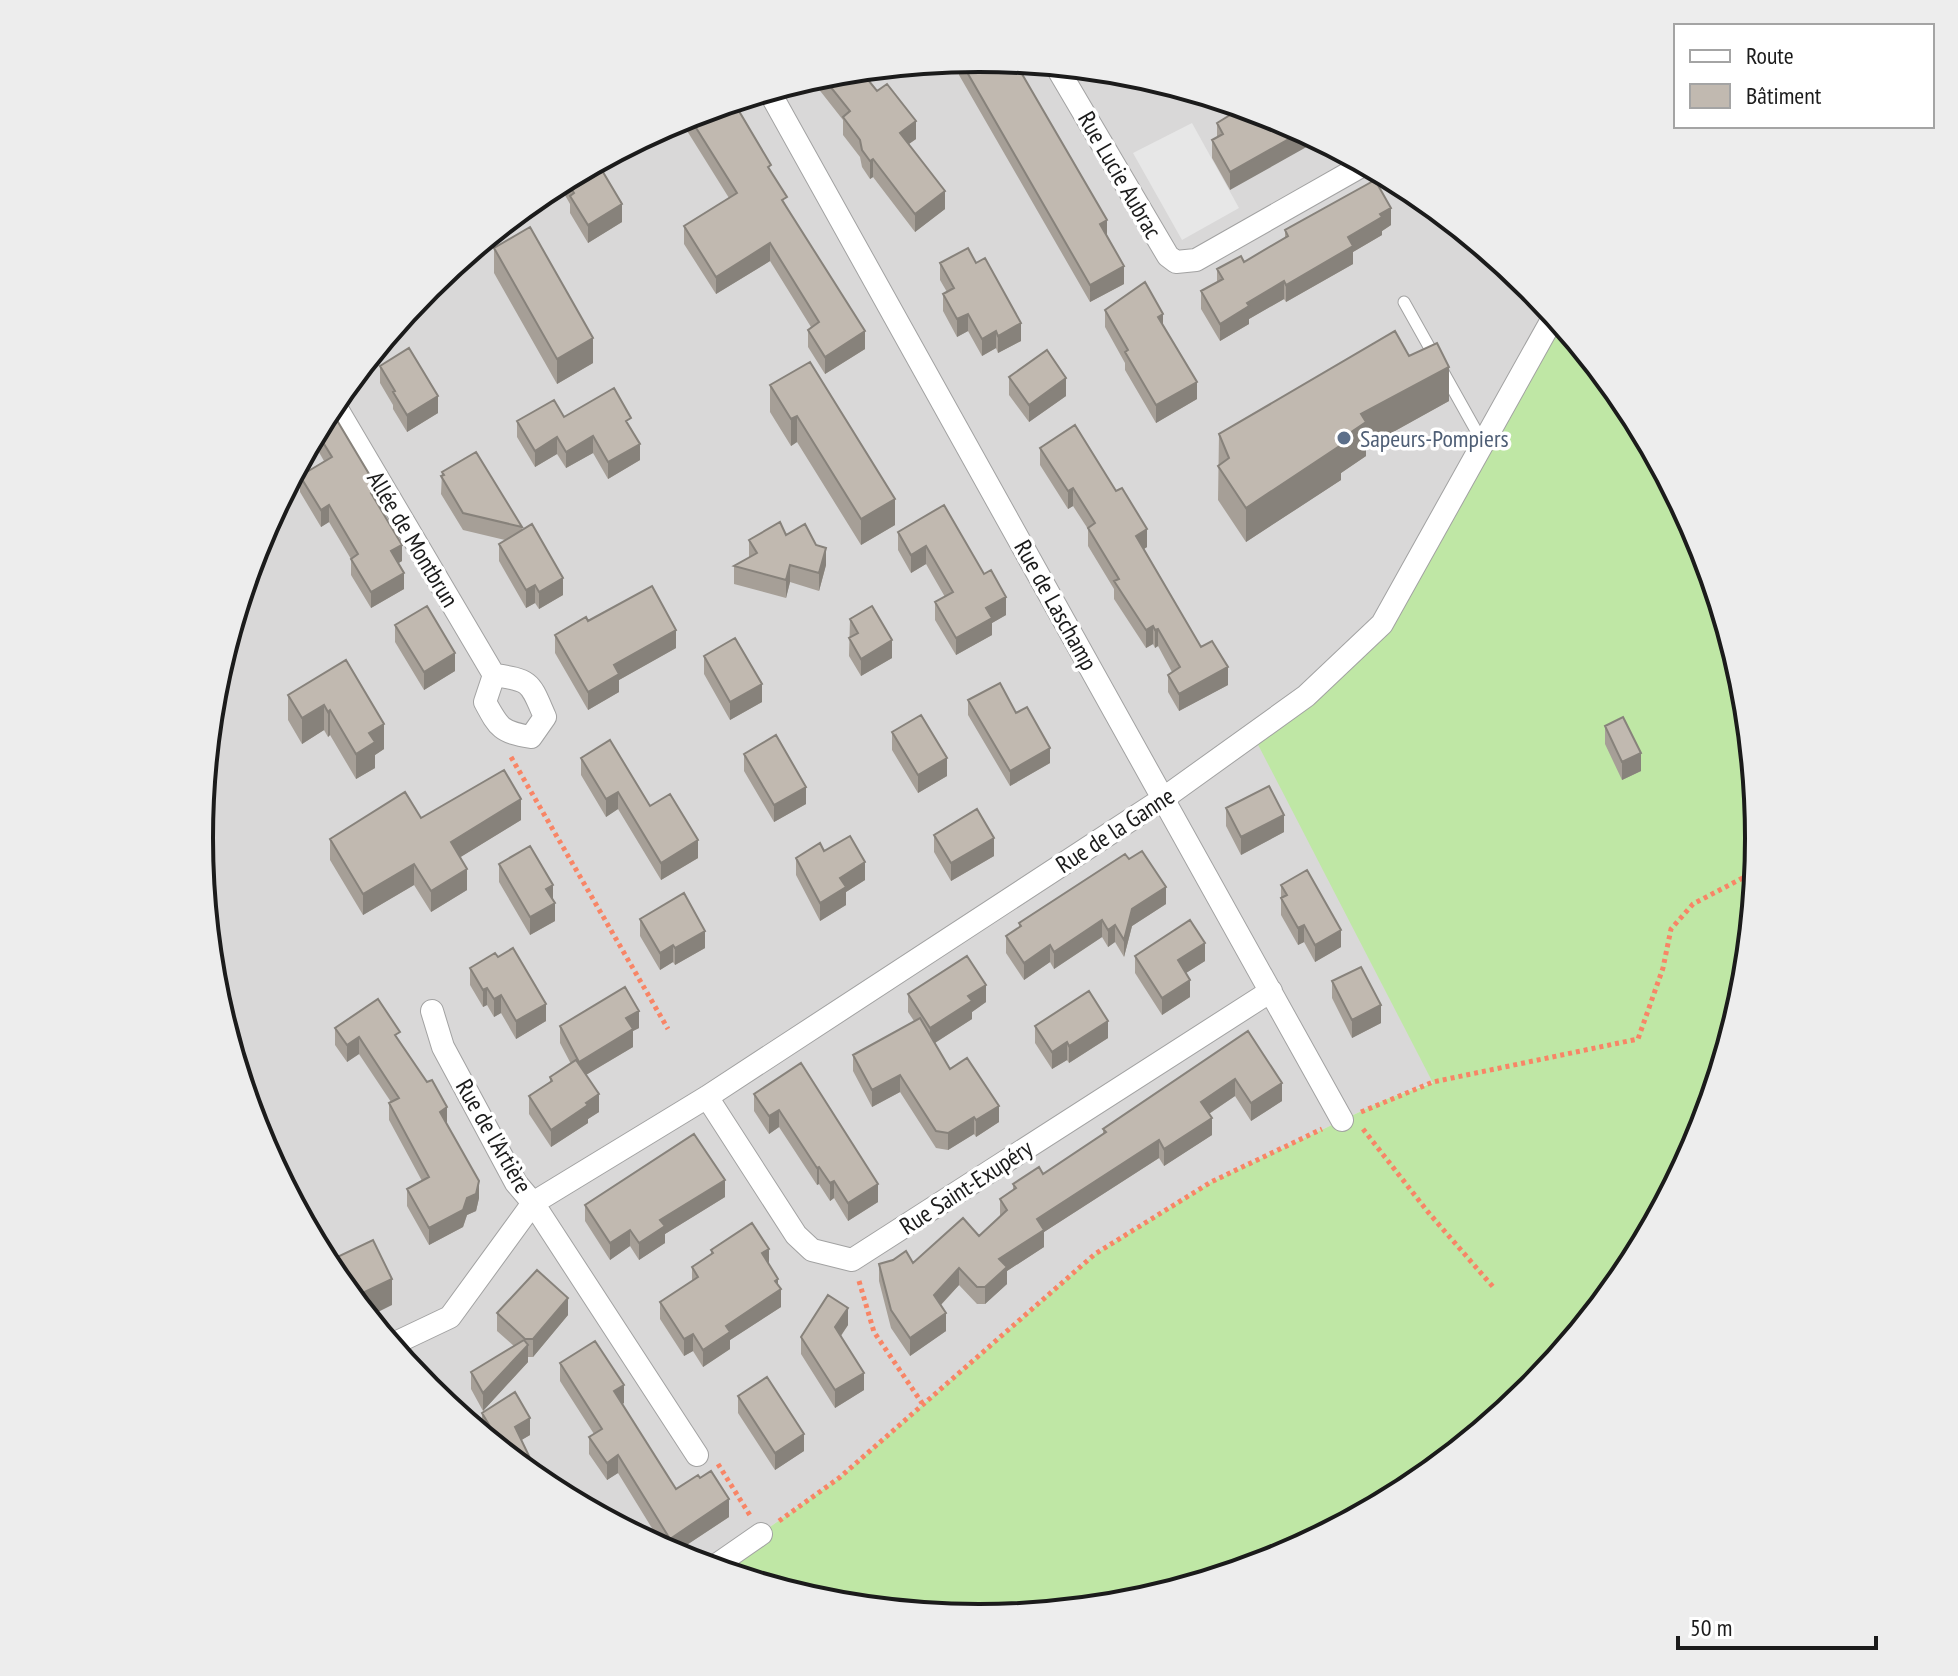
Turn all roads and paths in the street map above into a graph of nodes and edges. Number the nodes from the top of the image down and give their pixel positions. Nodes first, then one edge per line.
1 (1063, 77) edge
2 (774, 100) edge
3 (1354, 170) edge
4 (1404, 302) dead end
5 (1549, 326) edge
6 (340, 415) edge
7 (1484, 443) junction
8 (494, 675) junction
9 (506, 732) junction
10 (1164, 798) junction
11 (1743, 878) edge
12 (1271, 991) junction
13 (432, 1011) dead end
14 (668, 1029) dead end
15 (707, 1097) junction
16 (1347, 1118) junction
17 (533, 1203) junction
18 (852, 1260) junction
19 (1494, 1288) dead end
20 (401, 1340) edge
21 (922, 1403) junction
22 (697, 1455) joint
23 (761, 1534) junction
24 (724, 1560) edge

1 - 3 street, Rue Lucie Aubrac
2 - 10 street, Rue de Laschamp
4 - 7 lane
5 - 7 street, Rue de la Ganne
6 - 8 street, Allée de Montbrun
7 - 10 street, Rue de la Ganne
8 - 9 street
8 - 9 street
9 - 14 path
10 - 12 street, Rue de Laschamp
10 - 15 street, Rue de la Ganne
11 - 16 path
12 - 16 street, Rue de Laschamp
12 - 18 street, Rue Saint-Exupéry
13 - 17 street, Rue de l'Artière
15 - 17 street, Rue de la Ganne
15 - 18 street
16 - 19 path
16 - 21 path
17 - 20 street, Rue de l'Artière
17 - 22 street
18 - 21 path
21 - 23 path
22 - 23 path
23 - 24 street

